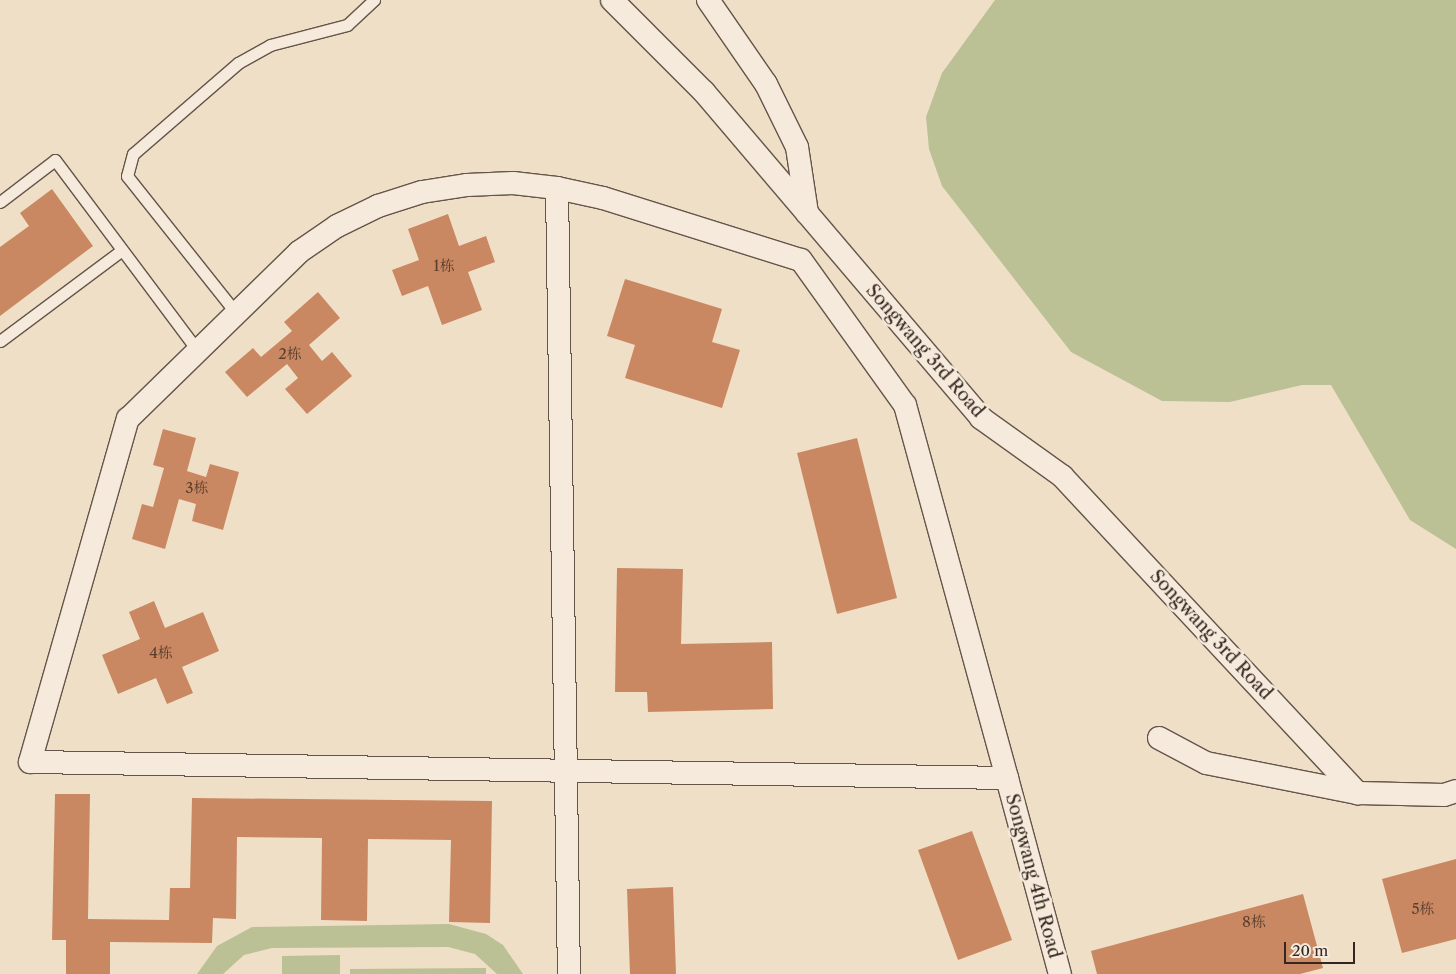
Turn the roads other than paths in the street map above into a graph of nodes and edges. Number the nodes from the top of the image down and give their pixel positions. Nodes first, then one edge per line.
1 (374, 0) edge
2 (612, 0) edge
3 (708, 0) edge
4 (557, 188) junction
5 (0, 202) edge
6 (807, 214) junction
7 (122, 250) junction
8 (236, 313) junction
9 (0, 341) edge
10 (198, 351) junction
11 (1159, 738) dead end
12 (566, 770) junction
13 (1007, 778) junction
14 (1456, 791) edge
15 (1358, 793) junction
16 (569, 974) edge
17 (1060, 974) edge

1 - 8 lane
2 - 6 street, Songwang 3rd Road
3 - 6 street
4 - 8 street, Songwang 4th Road
4 - 12 street
4 - 13 street, Songwang 4th Road
5 - 7 lane
6 - 15 street, Songwang 3rd Road
7 - 9 lane
7 - 10 lane
8 - 10 street, Songwang 4th Road
10 - 12 street, Songwang 4th Road
11 - 15 street
12 - 13 street
12 - 16 street
13 - 17 street, Songwang 4th Road
14 - 15 street

